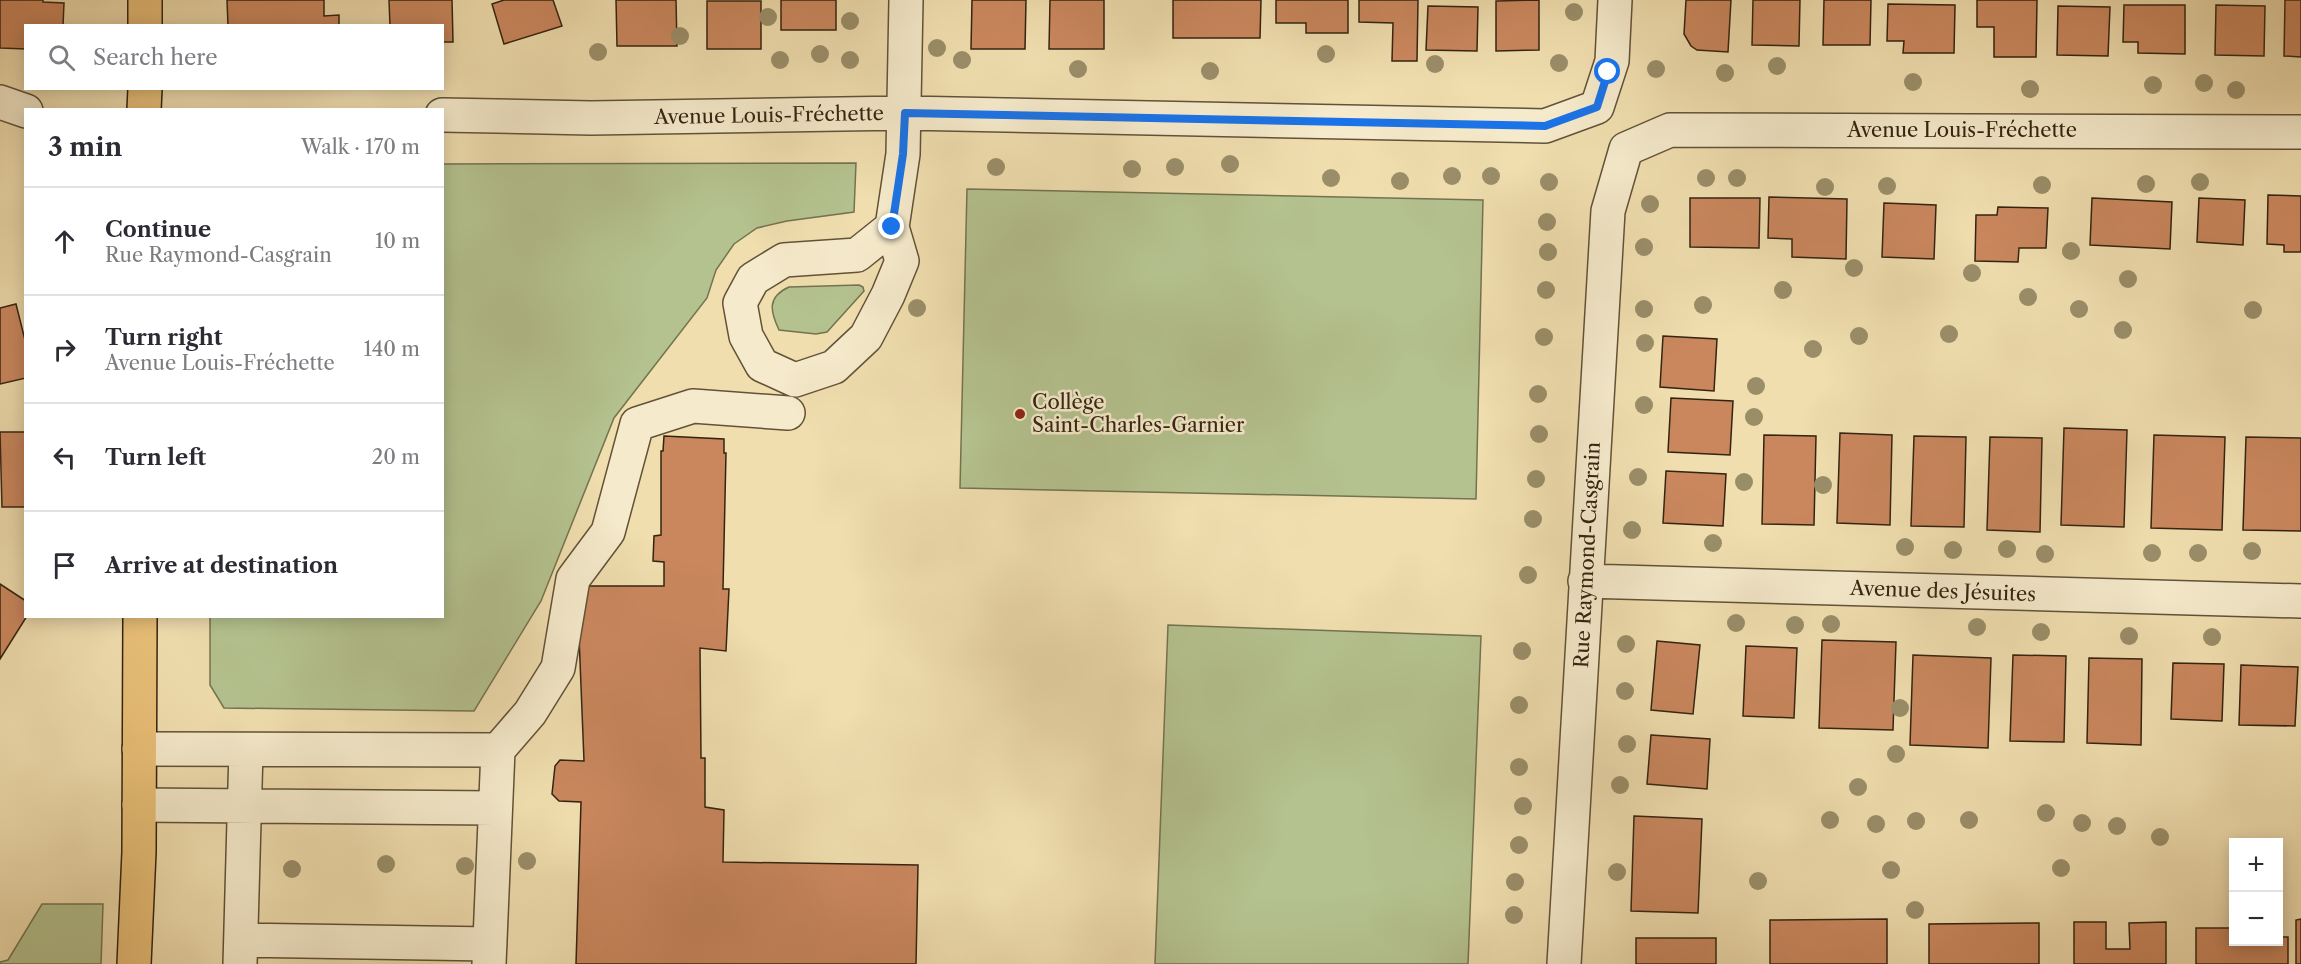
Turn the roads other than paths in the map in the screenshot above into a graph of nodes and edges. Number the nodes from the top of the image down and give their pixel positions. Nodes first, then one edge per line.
1 (145, 0) edge
2 (906, 0) edge
3 (1615, 0) edge
4 (145, 24) edge
5 (145, 90) edge
6 (0, 102) edge
7 (144, 108) edge
8 (24, 110) edge
9 (905, 113) junction
10 (444, 115) edge
11 (2301, 132) edge
12 (1626, 149) joint
13 (892, 227) junction
14 (788, 413) dead end
15 (1585, 581) junction
16 (2301, 601) edge
17 (140, 618) edge
18 (139, 749) junction
19 (246, 750) junction
20 (498, 750) junction
21 (139, 805) junction
22 (245, 806) junction
23 (495, 808) junction
24 (241, 952) edge
25 (490, 954) edge
26 (134, 964) edge
27 (1564, 964) edge

1 - 4 main road
2 - 9 street
3 - 9 street, Avenue Louis-Fréchette
5 - 7 main road
6 - 8 street
9 - 10 street, Avenue Louis-Fréchette
9 - 13 street
11 - 12 street, Avenue Louis-Fréchette
12 - 15 street, Rue Raymond-Casgrain
13 - 13 street
14 - 20 street
15 - 16 street, Avenue des Jésuites
15 - 27 street, Rue Raymond-Casgrain
17 - 18 main road
18 - 19 street
18 - 21 main road
19 - 20 street
19 - 22 street
20 - 23 street
21 - 22 street
21 - 26 main road
22 - 23 street
22 - 24 street
23 - 25 street
24 - 25 street

